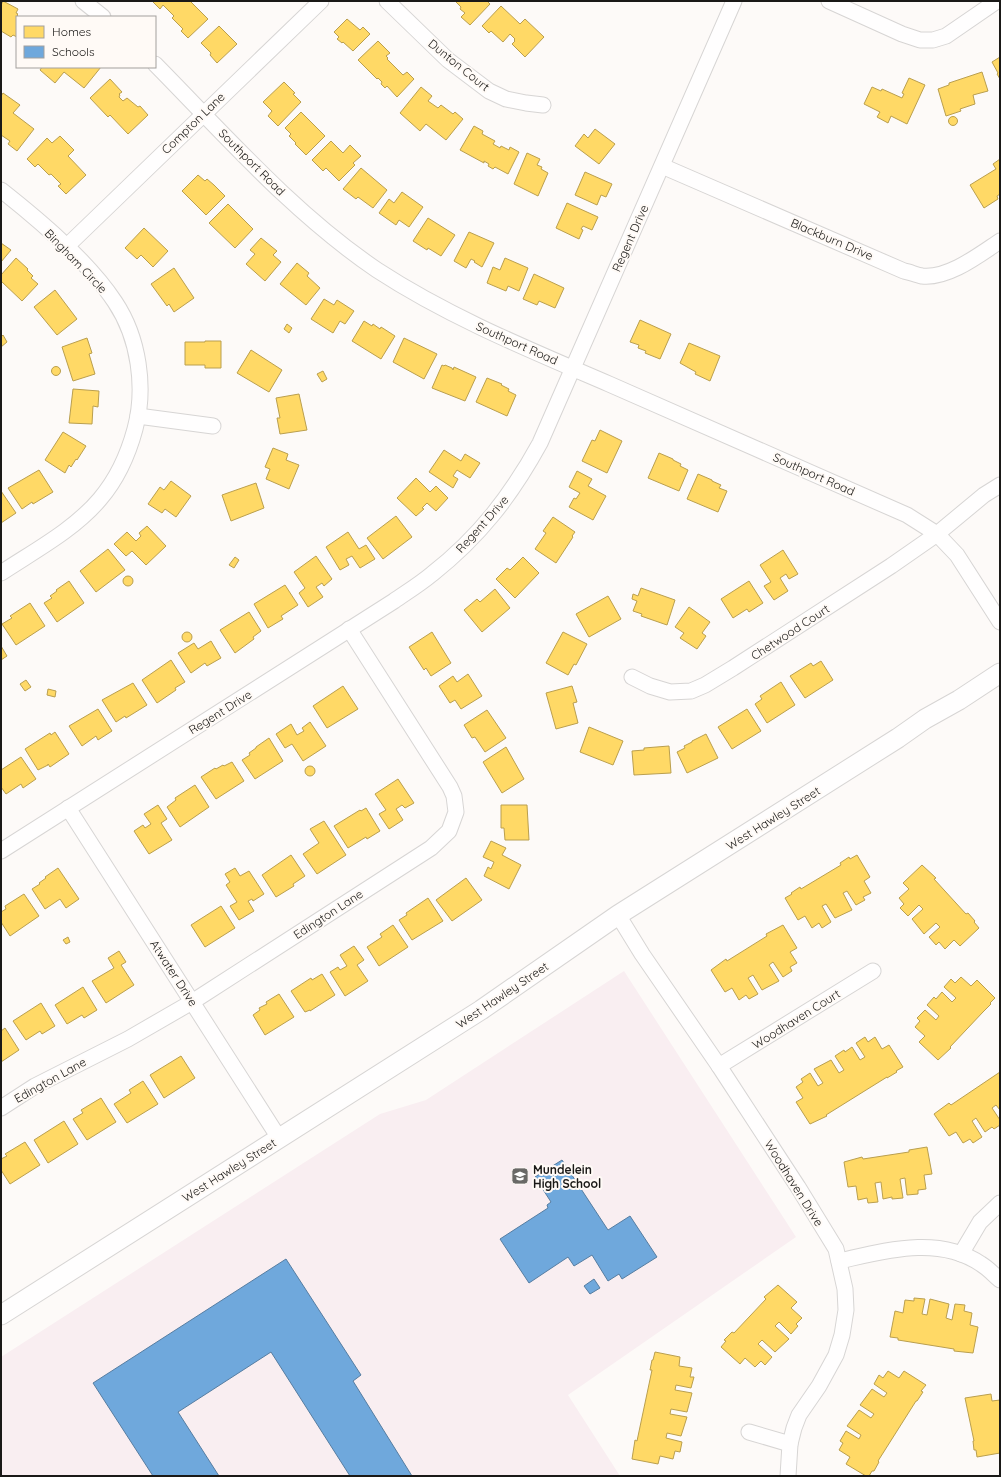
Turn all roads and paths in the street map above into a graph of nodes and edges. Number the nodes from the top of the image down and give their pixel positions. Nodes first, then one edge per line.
1 (83, 1) edge
2 (321, 1) edge
3 (387, 1) edge
4 (734, 1) edge
5 (829, 1) edge
6 (997, 1) edge
7 (102, 16) edge
8 (156, 65) edge
9 (543, 105) dead end
10 (203, 113) junction
11 (662, 166) junction
12 (1, 190) edge
13 (1000, 241) edge
14 (66, 246) junction
15 (573, 369) junction
16 (138, 416) junction
17 (213, 426) dead end
18 (1000, 485) edge
19 (937, 534) junction
20 (1, 573) edge
21 (1000, 622) edge
22 (350, 629) junction
23 (1000, 672) edge
24 (632, 677) dead end
25 (68, 808) junction
26 (1, 851) edge
27 (618, 915) junction
28 (873, 971) dead end
29 (192, 1002) junction
30 (719, 1066) junction
31 (1, 1108) edge
32 (279, 1138) junction
33 (1000, 1203) edge
34 (961, 1254) junction
35 (839, 1261) junction
36 (1000, 1280) edge
37 (1, 1315) edge
38 (749, 1432) dead end
39 (790, 1444) junction
40 (788, 1476) edge

1 - 7 street
2 - 10 street, Compton Lane
3 - 9 street, Dunton Court
4 - 11 street, Regent Drive
5 - 6 street
8 - 10 street, Southport Road
10 - 14 street, Compton Lane
10 - 15 street, Southport Road
11 - 13 street, Blackburn Drive
11 - 15 street, Regent Drive
12 - 14 street, Bingham Circle
14 - 16 street, Bingham Circle
15 - 19 street, Southport Road
15 - 22 street, Regent Drive
16 - 17 street
16 - 20 street, Bingham Circle
18 - 19 street, Chetwood Court
19 - 21 street, Southport Road
19 - 24 street, Chetwood Court
22 - 25 street, Regent Drive
22 - 29 street, Edington Lane
23 - 27 street, West Hawley Street
25 - 26 street, Regent Drive
25 - 29 street, Atwater Drive
27 - 30 street, Woodhaven Drive
27 - 32 street, West Hawley Street
28 - 30 street, Woodhaven Court
29 - 31 street, Edington Lane
29 - 32 street, Atwater Drive
30 - 35 street, Woodhaven Drive
32 - 37 street, West Hawley Street
33 - 34 street
34 - 35 street
34 - 36 street
35 - 39 street, Woodhaven Drive
38 - 39 street
39 - 40 street, Woodhaven Drive

